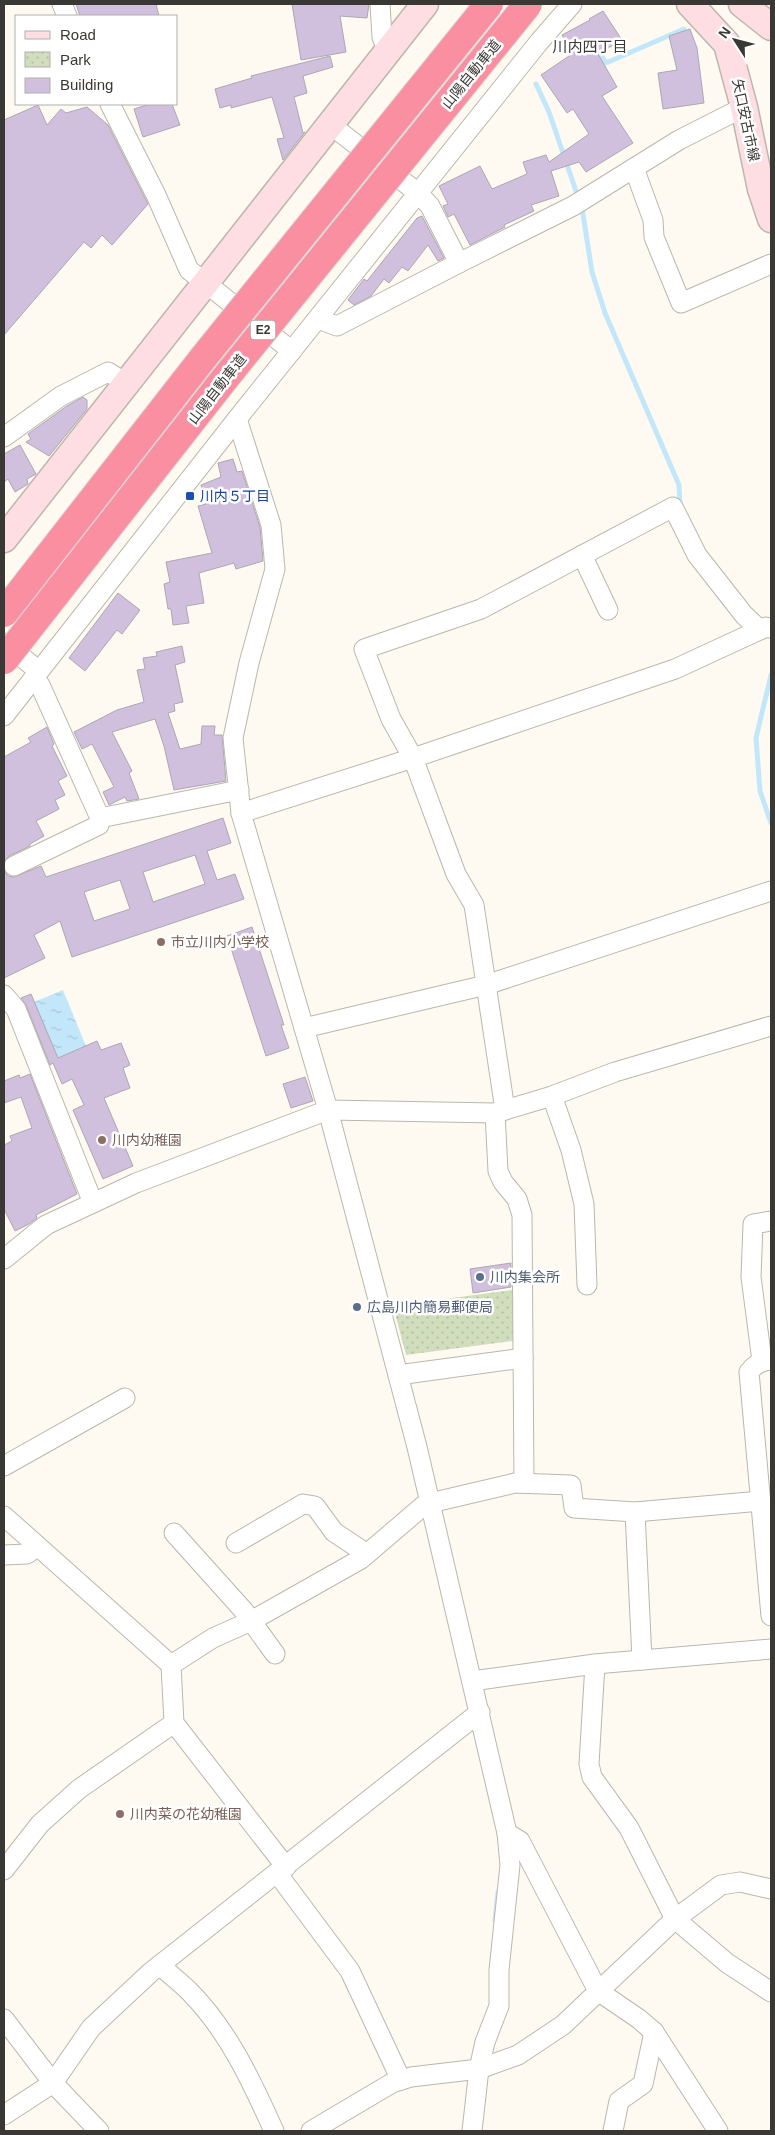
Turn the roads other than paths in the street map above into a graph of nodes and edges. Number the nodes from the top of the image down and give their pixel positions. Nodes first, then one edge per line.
1 (380, 4) edge
2 (425, 4) edge
3 (489, 4) edge
4 (528, 4) edge
5 (572, 4) edge
6 (690, 4) edge
7 (742, 4) edge
8 (771, 27) edge
9 (388, 52) junction
10 (110, 105) edge
11 (744, 107) junction
12 (331, 125) junction
13 (634, 168) junction
14 (418, 193) junction
15 (771, 218) edge
16 (459, 262) junction
17 (771, 264) edge
18 (204, 283) junction
19 (318, 319) junction
20 (292, 351) junction
21 (126, 383) junction
22 (237, 419) junction
23 (4, 437) edge
24 (4, 539) edge
25 (582, 555) junction
26 (608, 610) dead end
27 (4, 613) edge
28 (766, 629) edge
29 (4, 643) edge
30 (4, 660) edge
31 (36, 675) junction
32 (4, 716) edge
33 (413, 758) junction
34 (239, 790) junction
35 (241, 813) junction
36 (100, 818) junction
37 (14, 866) dead end
38 (771, 891) edge
39 (486, 986) junction
40 (4, 996) edge
41 (771, 1026) edge
42 (304, 1028) junction
43 (552, 1096) junction
44 (328, 1110) junction
45 (500, 1111) junction
46 (92, 1203) junction
47 (771, 1221) edge
48 (4, 1259) edge
49 (587, 1285) dead end
50 (523, 1358) junction
51 (767, 1360) edge
52 (398, 1375) junction
53 (125, 1398) dead end
54 (4, 1466) edge
55 (765, 1481) edge
56 (524, 1484) junction
57 (761, 1501) junction
58 (430, 1503) junction
59 (635, 1512) junction
60 (4, 1516) edge
61 (174, 1533) dead end
62 (236, 1543) dead end
63 (37, 1547) junction
64 (368, 1554) junction
65 (4, 1555) edge
66 (771, 1616) edge
67 (251, 1621) junction
68 (771, 1648) edge
69 (275, 1654) dead end
70 (642, 1660) junction
71 (595, 1664) junction
72 (171, 1665) junction
73 (472, 1681) junction
74 (480, 1712) junction
75 (174, 1723) junction
76 (507, 1833) junction
77 (4, 1870) edge
78 (281, 1870) junction
79 (771, 1889) edge
80 (675, 1919) junction
81 (160, 1966) junction
82 (598, 1991) junction
83 (771, 1992) edge
84 (4, 2019) edge
85 (654, 2032) junction
86 (479, 2069) junction
87 (401, 2080) junction
88 (53, 2083) junction
89 (4, 2115) edge
90 (99, 2131) edge
91 (274, 2131) edge
92 (311, 2131) edge
93 (472, 2131) edge
94 (613, 2131) edge
95 (718, 2131) edge

1 - 9 street
2 - 9 street
3 - 27 highway, E2, bridge
4 - 30 highway, 山陽自動車道 / E2, bridge
5 - 14 street
6 - 11 street, 矢口安古市線
7 - 8 street
9 - 12 street
10 - 18 street
11 - 13 street
11 - 15 street, 矢口安古市線
12 - 14 street
12 - 18 street
13 - 16 street
13 - 17 street
14 - 16 street
14 - 19 street
16 - 19 street
18 - 20 street
18 - 21 street
19 - 20 street
20 - 22 street
21 - 23 street
21 - 24 street
22 - 31 street
22 - 34 street
25 - 26 street
25 - 28 street
25 - 33 street
28 - 33 street
29 - 31 street
31 - 32 street
31 - 36 street
33 - 35 street
33 - 39 street
34 - 35 street
34 - 36 street
35 - 42 street
36 - 37 street
38 - 39 street
39 - 42 street
39 - 45 street
40 - 46 street
41 - 43 street
42 - 44 street
43 - 45 street
43 - 49 street
44 - 45 street
44 - 46 street
44 - 52 street
45 - 50 street
46 - 48 street
47 - 51 street
50 - 52 street
50 - 56 street
51 - 55 street
52 - 58 street
53 - 54 street
55 - 57 street
56 - 58 street
56 - 59 street
57 - 59 street
57 - 66 street
58 - 64 street
58 - 73 street
59 - 70 street
60 - 63 street
61 - 67 street
62 - 64 street
63 - 65 street
63 - 72 street
64 - 67 street
67 - 69 street
67 - 72 street
68 - 70 street
70 - 71 street
71 - 73 street
71 - 80 street
72 - 75 street
73 - 74 street
74 - 76 street
74 - 78 street
75 - 77 street
75 - 78 street
76 - 82 street
76 - 86 street
78 - 81 street
78 - 87 street
79 - 80 street
80 - 82 street
80 - 83 street
81 - 88 street
81 - 91 street
82 - 85 street
82 - 86 street
84 - 88 street
85 - 94 street
85 - 95 street
86 - 87 street
86 - 93 street
87 - 92 street
88 - 89 street
88 - 90 street

